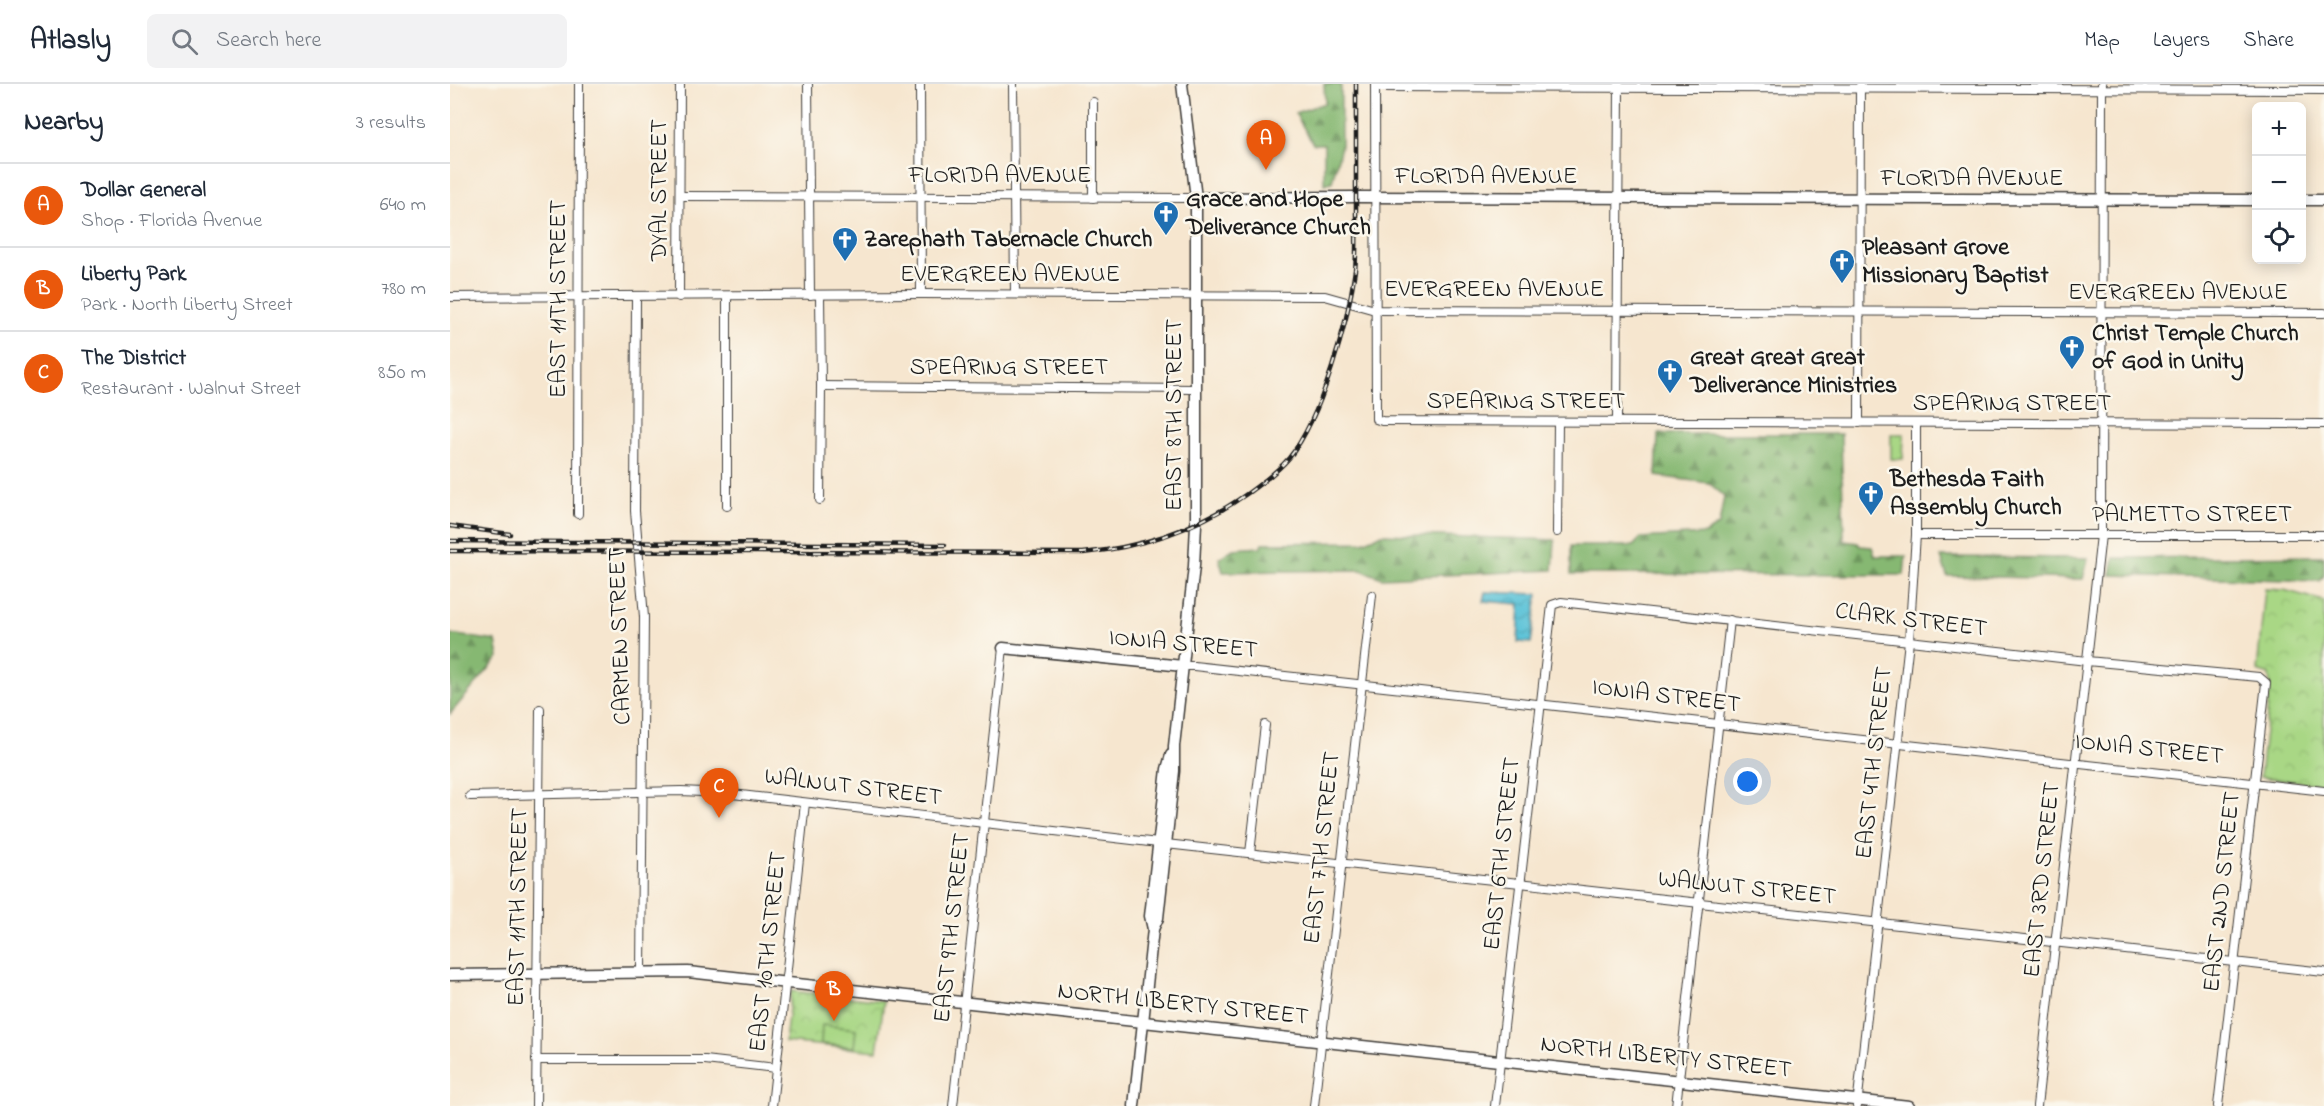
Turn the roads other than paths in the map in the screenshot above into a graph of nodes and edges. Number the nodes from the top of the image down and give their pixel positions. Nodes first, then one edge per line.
1 (579, 84) edge
2 (680, 84) edge
3 (808, 84) edge
4 (920, 84) edge
5 (1013, 84) edge
6 (1182, 84) edge
7 (1375, 85) edge
8 (1619, 86) edge
9 (1860, 86) edge
10 (2102, 87) edge
11 (2324, 90) edge
12 (1093, 102) dead end
13 (680, 196) junction
14 (809, 196) junction
15 (920, 197) junction
16 (1014, 197) junction
17 (1375, 197) junction
18 (1092, 198) junction
19 (1196, 198) junction
20 (1618, 199) junction
21 (1860, 200) junction
22 (2252, 200) edge
23 (2306, 200) edge
24 (2324, 200) edge
25 (2101, 201) junction
26 (921, 294) junction
27 (1015, 294) junction
28 (810, 295) junction
29 (1197, 295) junction
30 (820, 296) junction
31 (450, 297) edge
32 (578, 297) junction
33 (636, 297) junction
34 (679, 297) junction
35 (727, 297) junction
36 (1375, 310) junction
37 (1618, 310) junction
38 (1860, 312) junction
39 (2101, 312) junction
40 (2324, 313) edge
41 (821, 386) junction
42 (1197, 389) junction
43 (1558, 422) junction
44 (1617, 422) junction
45 (1859, 423) junction
46 (1916, 424) junction
47 (2101, 424) junction
48 (2324, 424) edge
49 (820, 500) dead end
50 (727, 506) dead end
51 (578, 514) dead end
52 (1557, 532) dead end
53 (1916, 535) junction
54 (2101, 535) junction
55 (2324, 535) edge
56 (1372, 595) dead end
57 (1551, 606) joint
58 (1730, 620) junction
59 (1909, 640) junction
60 (1004, 648) joint
61 (2087, 661) junction
62 (1183, 666) junction
63 (2266, 683) joint
64 (1361, 684) junction
65 (1540, 704) junction
66 (540, 709) dead end
67 (1265, 724) dead end
68 (1718, 724) junction
69 (1897, 744) junction
70 (2076, 763) junction
71 (2255, 783) junction
72 (2324, 791) edge
73 (643, 792) junction
74 (540, 794) junction
75 (470, 796) dead end
76 (805, 803) junction
77 (984, 823) junction
78 (1162, 843) junction
79 (1250, 852) junction
80 (1341, 862) junction
81 (1520, 882) junction
82 (1698, 903) junction
83 (1877, 922) junction
84 (2056, 942) junction
85 (2235, 962) junction
86 (2324, 972) edge
87 (641, 973) junction
88 (450, 975) edge
89 (538, 975) junction
90 (786, 982) junction
91 (964, 1003) junction
92 (1143, 1022) junction
93 (1321, 1041) junction
94 (536, 1060) junction
95 (1500, 1061) junction
96 (776, 1068) junction
97 (1679, 1081) junction
98 (1858, 1103) edge
99 (536, 1106) edge
100 (772, 1106) edge
101 (953, 1106) edge
102 (1134, 1106) edge
103 (1314, 1106) edge
104 (1495, 1106) edge
105 (1676, 1106) edge
106 (1909, 1106) edge
107 (2037, 1106) edge
108 (2218, 1106) edge

1 - 32 street, EAST 11TH STREET
2 - 13 street, DYAL STREET
3 - 14 street
4 - 15 street
5 - 16 street
6 - 19 street, EAST 8TH STREET
7 - 8 street
7 - 17 street
8 - 9 street
8 - 20 street
9 - 10 street
9 - 21 street
10 - 11 street
10 - 25 street, EAST 3RD STREET
12 - 18 street
13 - 14 street, FLORIDA AVENUE
13 - 34 street, DYAL STREET
14 - 15 street, FLORIDA AVENUE
14 - 28 street
15 - 16 street, FLORIDA AVENUE
15 - 26 street
16 - 18 street, FLORIDA AVENUE
16 - 27 street
17 - 19 street, FLORIDA AVENUE
17 - 20 street, FLORIDA AVENUE
17 - 36 street
18 - 19 street, FLORIDA AVENUE
19 - 29 street, EAST 8TH STREET
20 - 21 street, FLORIDA AVENUE
20 - 37 street
21 - 25 street, FLORIDA AVENUE
21 - 38 street
22 - 25 street, FLORIDA AVENUE
23 - 24 street
25 - 39 street, EAST 3RD STREET
26 - 27 street, EVERGREEN AVENUE
26 - 30 street, EVERGREEN AVENUE
27 - 29 street, EVERGREEN AVENUE
28 - 30 street, EVERGREEN AVENUE
28 - 35 street, EVERGREEN AVENUE
29 - 36 street, EVERGREEN AVENUE
29 - 42 street, EAST 8TH STREET
30 - 41 street
31 - 32 street, EVERGREEN AVENUE
32 - 33 street, EVERGREEN AVENUE
32 - 51 street, EAST 11TH STREET
33 - 34 street, EVERGREEN AVENUE
33 - 73 street, CARMEN STREET
34 - 35 street, EVERGREEN AVENUE
35 - 50 street
36 - 37 street, EVERGREEN AVENUE
36 - 43 street, SPEARING STREET
37 - 38 street, EVERGREEN AVENUE
37 - 44 street
38 - 39 street, EVERGREEN AVENUE
38 - 45 street
39 - 40 street, EVERGREEN AVENUE
39 - 47 street, EAST 3RD STREET
41 - 42 street, SPEARING STREET
41 - 49 street
42 - 62 street, EAST 8TH STREET
43 - 44 street, SPEARING STREET
43 - 52 street
44 - 45 street, SPEARING STREET
45 - 46 street, SPEARING STREET
46 - 47 street, SPEARING STREET
46 - 53 street, EAST 4TH STREET
47 - 48 street, SPEARING STREET
47 - 54 street, EAST 3RD STREET
53 - 54 street, PALMETTO STREET
53 - 59 street, EAST 4TH STREET
54 - 55 street, PALMETTO STREET
54 - 61 street, EAST 3RD STREET
56 - 64 street, EAST 7TH STREET
57 - 58 street, CLARK STREET
57 - 65 street, EAST 6TH STREET
58 - 59 street, CLARK STREET
58 - 68 street
59 - 61 street, CLARK STREET
59 - 69 street, EAST 4TH STREET
60 - 62 street, IONIA STREET
60 - 77 street, EAST 9TH STREET
61 - 63 street, CLARK STREET
61 - 70 street, EAST 3RD STREET
62 - 64 street, IONIA STREET
62 - 78 street, EAST 8TH STREET
63 - 71 street, EAST 2ND STREET
64 - 65 street, IONIA STREET
64 - 80 street, EAST 7TH STREET
65 - 68 street, IONIA STREET
65 - 81 street, EAST 6TH STREET
66 - 74 street, EAST 11TH STREET
67 - 79 street
68 - 69 street, IONIA STREET
68 - 82 street
69 - 70 street, IONIA STREET
69 - 83 street, EAST 4TH STREET
70 - 71 street, IONIA STREET
70 - 84 street, EAST 3RD STREET
71 - 72 street, IONIA STREET
71 - 85 street, EAST 2ND STREET
73 - 74 street, WALNUT STREET
73 - 76 street, WALNUT STREET
73 - 87 street, CARMEN STREET
74 - 75 street, WALNUT STREET
74 - 89 street, EAST 11TH STREET
76 - 77 street, WALNUT STREET
76 - 90 street, EAST 10TH STREET
77 - 78 street, WALNUT STREET
77 - 91 street, EAST 9TH STREET
78 - 79 street, WALNUT STREET
78 - 92 street, EAST 8TH STREET
79 - 80 street, WALNUT STREET
80 - 81 street, WALNUT STREET
80 - 93 street, EAST 7TH STREET
81 - 82 street, WALNUT STREET
81 - 95 street, EAST 6TH STREET
82 - 83 street, WALNUT STREET
82 - 97 street
83 - 84 street, WALNUT STREET
83 - 98 street, EAST 4TH STREET
84 - 85 street, WALNUT STREET
84 - 107 street, EAST 3RD STREET
85 - 86 street, WALNUT STREET
85 - 108 street, EAST 2ND STREET
87 - 89 street, NORTH LIBERTY STREET
87 - 90 street, NORTH LIBERTY STREET
88 - 89 street, NORTH LIBERTY STREET
89 - 94 street, EAST 11TH STREET
90 - 91 street, NORTH LIBERTY STREET
90 - 96 street, EAST 10TH STREET
91 - 92 street, NORTH LIBERTY STREET
91 - 101 street, EAST 9TH STREET
92 - 93 street, NORTH LIBERTY STREET
92 - 102 street, EAST 8TH STREET
93 - 95 street, NORTH LIBERTY STREET
93 - 103 street, EAST 7TH STREET
94 - 96 street
94 - 99 street, EAST 11TH STREET
95 - 97 street, NORTH LIBERTY STREET
95 - 104 street, EAST 6TH STREET
96 - 100 street, EAST 10TH STREET
97 - 98 street, NORTH LIBERTY STREET
97 - 105 street
98 - 106 street, NORTH LIBERTY STREET

